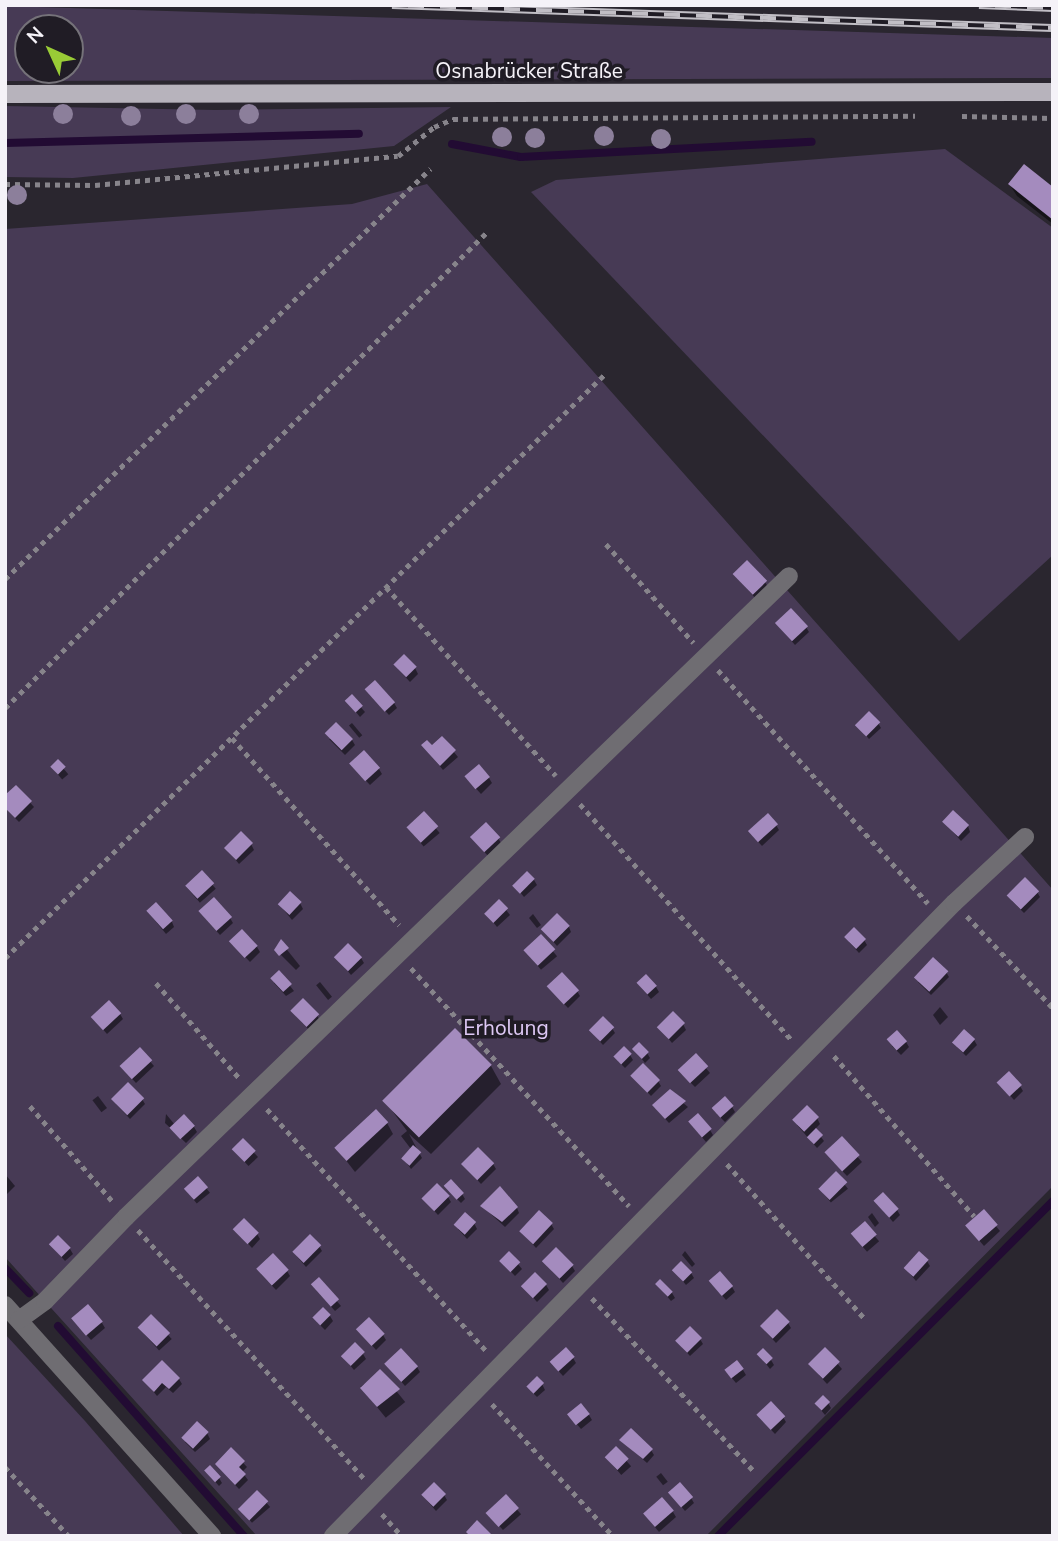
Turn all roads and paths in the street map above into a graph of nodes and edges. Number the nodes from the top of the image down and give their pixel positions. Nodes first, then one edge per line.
1 (1053, 92) edge
2 (5, 94) edge
3 (924, 116) dead end
4 (952, 116) dead end
5 (1053, 118) edge
6 (430, 170) dead end
7 (5, 184) edge
8 (487, 232) dead end
9 (606, 373) dead end
10 (606, 544) dead end
11 (789, 576) dead end
12 (5, 579) edge
13 (386, 587) junction
14 (706, 657) junction
15 (5, 708) edge
16 (232, 738) junction
17 (568, 790) junction
18 (1025, 837) dead end
19 (954, 903) junction
20 (941, 917) junction
21 (412, 940) junction
22 (398, 954) junction
23 (5, 958) edge
24 (156, 983) dead end
25 (1053, 1008) edge
26 (819, 1040) junction
27 (805, 1055) junction
28 (254, 1094) junction
29 (30, 1106) dead end
30 (713, 1148) junction
31 (974, 1216) dead end
32 (126, 1217) junction
33 (642, 1220) junction
34 (580, 1284) junction
35 (5, 1305) edge
36 (19, 1320) junction
37 (866, 1320) dead end
38 (499, 1365) junction
39 (477, 1388) junction
40 (5, 1467) edge
41 (752, 1470) dead end
42 (373, 1496) junction
43 (69, 1536) edge
44 (212, 1536) edge
45 (333, 1536) edge
46 (402, 1536) edge
47 (613, 1536) edge

1 - 2 main road, Osnabrücker Straße
3 - 7 path
4 - 5 path
6 - 12 path
8 - 15 path
9 - 13 path
10 - 14 path
11 - 14 lane
13 - 16 path
13 - 17 path
14 - 17 lane
14 - 20 path
16 - 21 path
16 - 23 path
17 - 21 lane
17 - 27 path
18 - 19 lane
19 - 20 lane
19 - 25 path
20 - 26 lane
21 - 22 lane
22 - 28 lane
22 - 33 path
24 - 28 path
26 - 27 lane
26 - 31 path
27 - 30 lane
28 - 32 lane
28 - 38 path
29 - 32 path
30 - 33 lane
30 - 37 path
32 - 36 lane
32 - 42 path
33 - 34 lane
34 - 38 lane
34 - 41 path
35 - 36 lane
36 - 44 lane
38 - 39 lane
39 - 42 lane
39 - 47 path
40 - 43 path
42 - 45 lane
42 - 46 path

